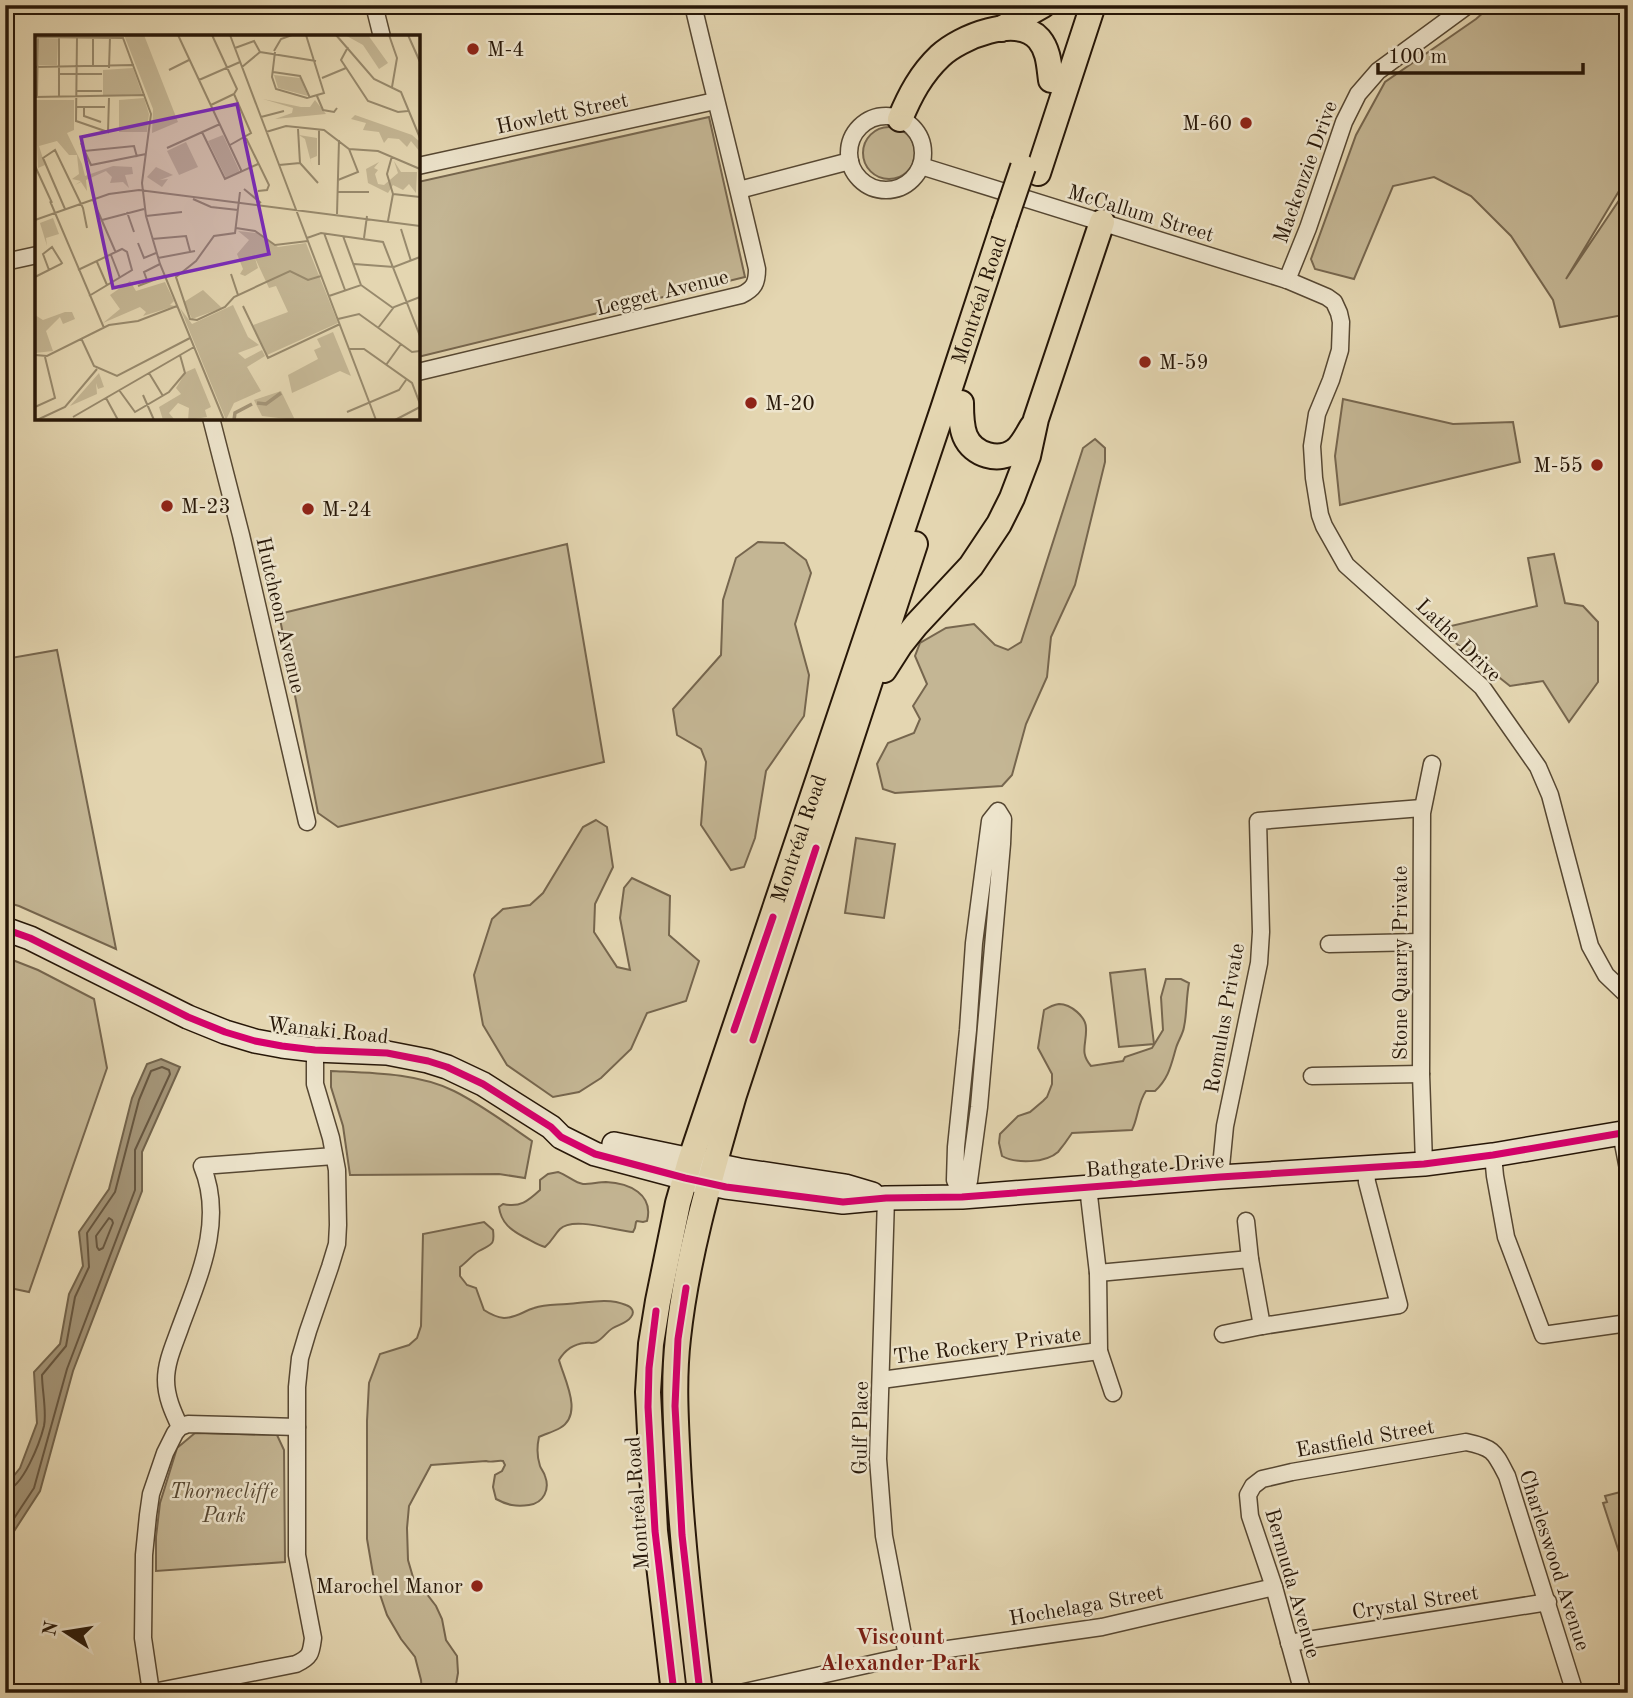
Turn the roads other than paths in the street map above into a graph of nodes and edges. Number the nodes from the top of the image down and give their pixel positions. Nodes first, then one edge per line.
1 (374, 5) edge
2 (694, 5) edge
3 (1043, 5) edge
4 (1076, 5) edge
5 (1093, 5) edge
6 (1468, 5) edge
7 (1002, 29) junction
8 (382, 35) edge
9 (1051, 80) junction
10 (715, 101) junction
11 (900, 119) junction
12 (850, 161) junction
13 (420, 166) edge
14 (921, 166) junction
15 (1030, 170) junction
16 (739, 190) junction
17 (1102, 222) junction
18 (1011, 226) junction
19 (35, 255) edge
20 (5, 262) edge
21 (1287, 280) junction
22 (1339, 313) joint
23 (420, 373) edge
24 (961, 403) junction
25 (1036, 419) junction
26 (216, 420) edge
27 (864, 704) junction
28 (1432, 764) dead end
29 (1422, 808) junction
30 (307, 822) dead end
31 (5, 929) edge
32 (1421, 942) junction
33 (1329, 944) dead end
34 (1628, 996) edge
35 (315, 1050) junction
36 (1421, 1074) junction
37 (1312, 1076) dead end
38 (1625, 1133) edge
39 (1493, 1154) junction
40 (334, 1156) junction
41 (1424, 1164) junction
42 (1366, 1169) junction
43 (1628, 1169) edge
44 (699, 1172) junction
45 (1220, 1177) junction
46 (1088, 1187) junction
47 (962, 1197) junction
48 (886, 1198) junction
49 (1245, 1221) dead end
50 (1250, 1259) junction
51 (1098, 1273) junction
52 (1628, 1323) edge
53 (1262, 1326) junction
54 (1223, 1334) dead end
55 (1099, 1351) junction
56 (881, 1380) junction
57 (1113, 1393) dead end
58 (675, 1406) junction
59 (648, 1407) junction
60 (180, 1427) junction
61 (297, 1427) junction
62 (1485, 1446) joint
63 (1253, 1486) joint
64 (1274, 1587) junction
65 (1548, 1602) junction
66 (1289, 1643) junction
67 (908, 1656) junction
68 (150, 1692) edge
69 (674, 1693) edge
70 (700, 1693) edge
71 (740, 1693) edge
72 (1303, 1693) edge
73 (1575, 1693) edge

1 - 8 street
2 - 10 street, Legget Avenue
3 - 7 main road
4 - 9 main road, Montréal Road
5 - 15 main road, Montréal Road
6 - 21 street, Mackenzie Drive
7 - 9 main road
7 - 11 main road
9 - 15 main road, Montréal Road
10 - 13 street, Howlett Street
10 - 16 street, Legget Avenue
11 - 12 street
11 - 14 street
12 - 14 street
12 - 16 street
14 - 17 street, McCallum Street
15 - 18 main road, Montréal Road
16 - 23 street, Legget Avenue
17 - 21 street, McCallum Street
17 - 25 main road
18 - 24 main road, Montréal Road
18 - 44 main road, Montréal Road
19 - 20 street
21 - 22 street, McCallum Street
22 - 34 street, Lathe Drive
24 - 25 main road
24 - 27 main road, Montréal Road
25 - 27 main road
26 - 30 street, Hutcheon Avenue
27 - 44 main road, Montréal Road
28 - 29 street, Stone Quarry Private
29 - 32 street, Stone Quarry Private
29 - 45 street, Romulus Private
31 - 35 street, Wanaki Road
32 - 33 street
32 - 36 street, Stone Quarry Private
35 - 40 street
35 - 44 street, Wanaki Road
36 - 37 street
36 - 41 street, Stone Quarry Private
38 - 39 street, Bathgate Drive
38 - 43 street
39 - 41 street, Bathgate Drive
39 - 52 street
40 - 60 street
40 - 61 street
41 - 42 street, Bathgate Drive
42 - 45 street, Bathgate Drive
42 - 53 street
44 - 48 street, Bathgate Drive
44 - 58 main road, Montréal Road
44 - 59 main road, Montréal Road
45 - 46 street, Bathgate Drive
46 - 47 street, Bathgate Drive
46 - 51 street, The Rockery Private
47 - 47 street
47 - 48 street, Bathgate Drive
48 - 56 street, Gulf Place
49 - 50 street
50 - 51 street
50 - 53 street
51 - 55 street, The Rockery Private
53 - 54 street
55 - 56 street, The Rockery Private
55 - 57 street, The Rockery Private
56 - 67 street, Gulf Place
58 - 59 main road
58 - 70 main road, Montréal Road
59 - 69 main road, Montréal Road
60 - 61 street
60 - 68 street
61 - 68 street
62 - 63 street, Eastfield Street
62 - 65 street, Charleswood Avenue
63 - 64 street, Bermuda Avenue
64 - 66 street, Bermuda Avenue
64 - 67 street, Hochelaga Street
65 - 66 street, Crystal Street
65 - 73 street, Charleswood Avenue
66 - 72 street, Bermuda Avenue
67 - 71 street, Hochelaga Street

